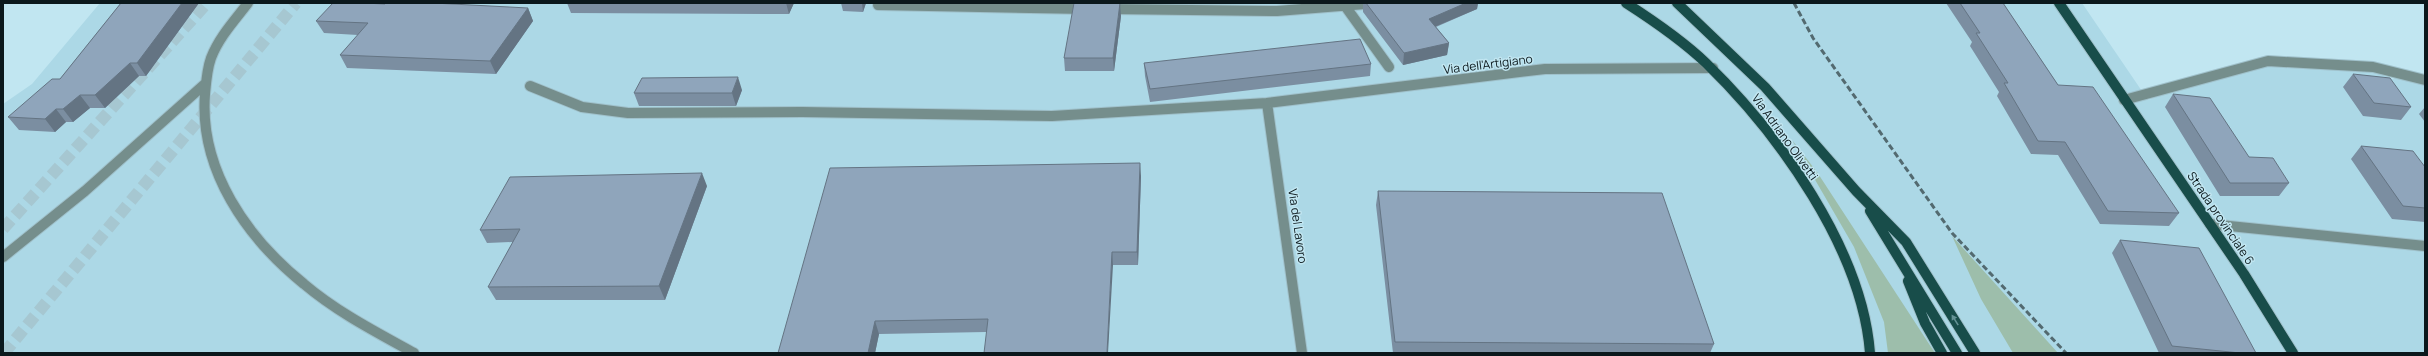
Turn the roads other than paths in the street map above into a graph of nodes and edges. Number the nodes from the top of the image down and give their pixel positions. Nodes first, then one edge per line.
1 (248, 3) edge
2 (1378, 3) edge
3 (1626, 3) edge
4 (1677, 3) edge
5 (2059, 3) edge
6 (878, 5) dead end
7 (1345, 5) edge
8 (1390, 67) dead end
9 (1713, 68) junction
10 (2425, 80) edge
11 (206, 83) junction
12 (530, 86) dead end
13 (2124, 100) junction
14 (1267, 103) junction
15 (1856, 191) junction
16 (2210, 224) junction
17 (2425, 246) edge
18 (1894, 248) junction
19 (3, 256) edge
20 (414, 353) edge
21 (1302, 353) edge
22 (1870, 353) edge
23 (1942, 353) edge
24 (1957, 353) edge
25 (1975, 353) edge
26 (2294, 353) edge

1 - 11 street
2 - 7 street
3 - 9 main road, Via Adriano Olivetti
4 - 15 main road
5 - 13 main road, Strada provinciale 6
6 - 7 street
7 - 8 street
9 - 14 street, Via dell'Artigiano
9 - 22 main road, Via Adriano Olivetti
10 - 13 street
11 - 19 street
11 - 20 street
12 - 14 street, Via dell'Artigiano
13 - 16 main road, Strada provinciale 6
14 - 21 street, Via del Lavoro
15 - 18 main road
25 -> 15 main road
16 - 17 street
16 - 26 main road, Strada provinciale 6
18 - 23 main road
18 - 24 main road

